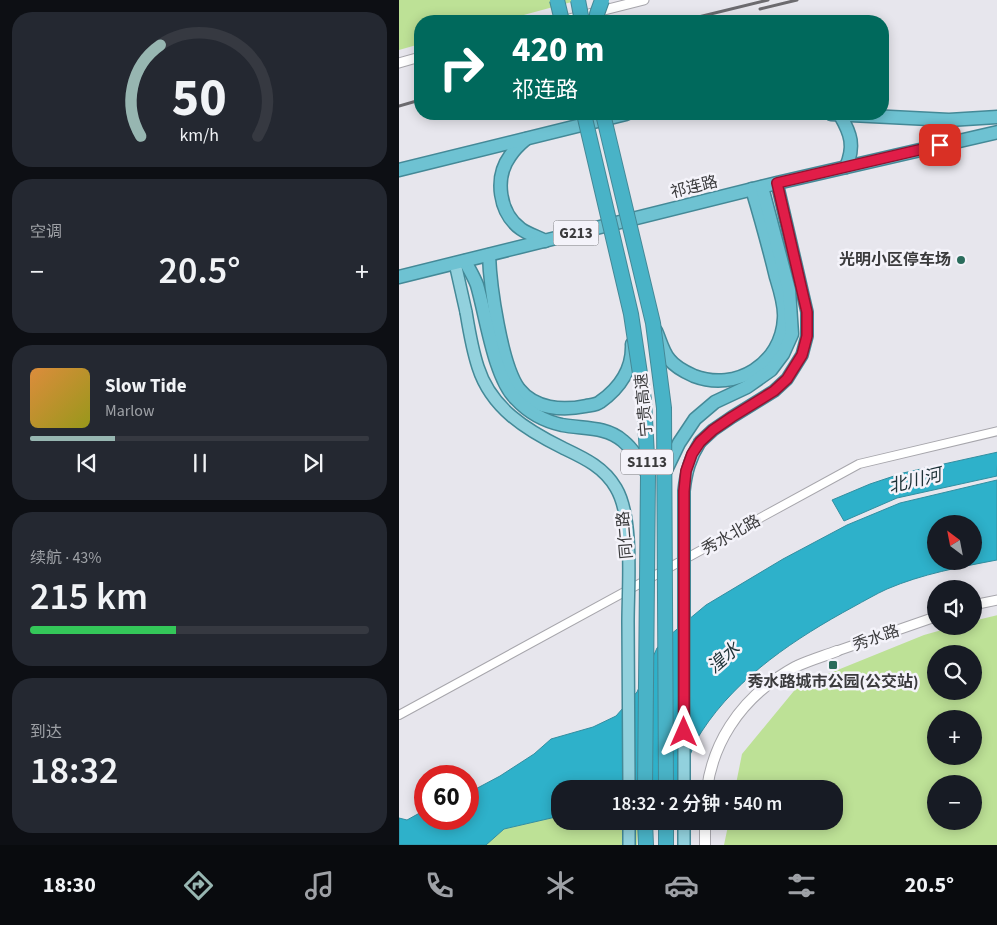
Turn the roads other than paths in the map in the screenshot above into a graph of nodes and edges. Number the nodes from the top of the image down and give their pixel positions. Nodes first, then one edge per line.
1 (557, 0) edge
2 (577, 0) edge
3 (602, 0) edge
4 (645, 0) edge
5 (560, 15) edge
6 (581, 15) edge
7 (585, 15) edge
8 (597, 15) edge
9 (414, 59) edge
10 (399, 64) edge
11 (889, 117) edge
12 (997, 117) edge
13 (585, 120) edge
14 (602, 120) edge
15 (604, 120) edge
16 (608, 120) edge
17 (840, 120) edge
18 (997, 132) edge
19 (526, 139) junction
20 (846, 167) junction
21 (399, 170) edge
22 (777, 183) junction
23 (619, 187) junction
24 (757, 188) junction
25 (545, 241) junction
26 (489, 255) junction
27 (460, 262) junction
28 (399, 277) edge
29 (631, 314) junction
30 (653, 323) junction
31 (745, 382) junction
32 (997, 430) edge
33 (665, 472) junction
34 (648, 475) junction
35 (997, 600) edge
36 (982, 603) edge
37 (927, 620) edge
38 (837, 651) joint
39 (399, 715) edge
40 (629, 780) edge
41 (645, 780) edge
42 (666, 780) edge
43 (684, 780) edge
44 (709, 780) edge
45 (629, 830) edge
46 (645, 830) edge
47 (666, 830) edge
48 (684, 830) edge
49 (705, 830) edge
50 (629, 845) edge
51 (645, 845) edge
52 (666, 845) edge
53 (684, 845) edge
54 (705, 845) edge

1 - 5 highway, bridge
2 - 6 highway, bridge
3 - 8 highway, bridge
4 - 7 street
9 - 10 street
11 - 12 highway
13 - 29 highway, 宁贵高速 / S1113, bridge
14 - 19 highway
15 - 23 highway, 宁贵高速 / S1113, bridge
16 - 23 highway, bridge
17 - 20 highway
18 - 20 highway, 祁连路 / G213
19 - 21 highway
19 - 25 highway
20 - 22 highway, 祁连路 / G213
22 - 24 highway, 祁连路 / G213
22 - 43 main road, bridge
23 - 30 highway, 宁贵高速 / S1113, bridge
24 - 25 highway, 祁连路 / G213
24 - 31 highway
25 - 26 highway, 祁连路 / G213
26 - 27 highway, 祁连路 / G213
26 - 29 highway, bridge
27 - 28 highway, 祁连路 / G213
27 - 34 highway
27 - 40 main road, 同仁路, bridge
29 - 34 highway, 宁贵高速 / S1113, bridge
30 - 31 highway, bridge
30 - 33 highway, 宁贵高速 / S1113, bridge
31 - 33 highway
32 - 39 street, 秀水北路
33 - 42 highway, 宁贵高速 / S1113, bridge
34 - 41 highway, 宁贵高速 / S1113, bridge
35 - 36 street
37 - 38 street, 秀水路
38 - 44 main road, 秀水路
45 - 50 main road
46 - 51 highway
47 - 52 highway
48 - 53 main road
49 - 54 main road

